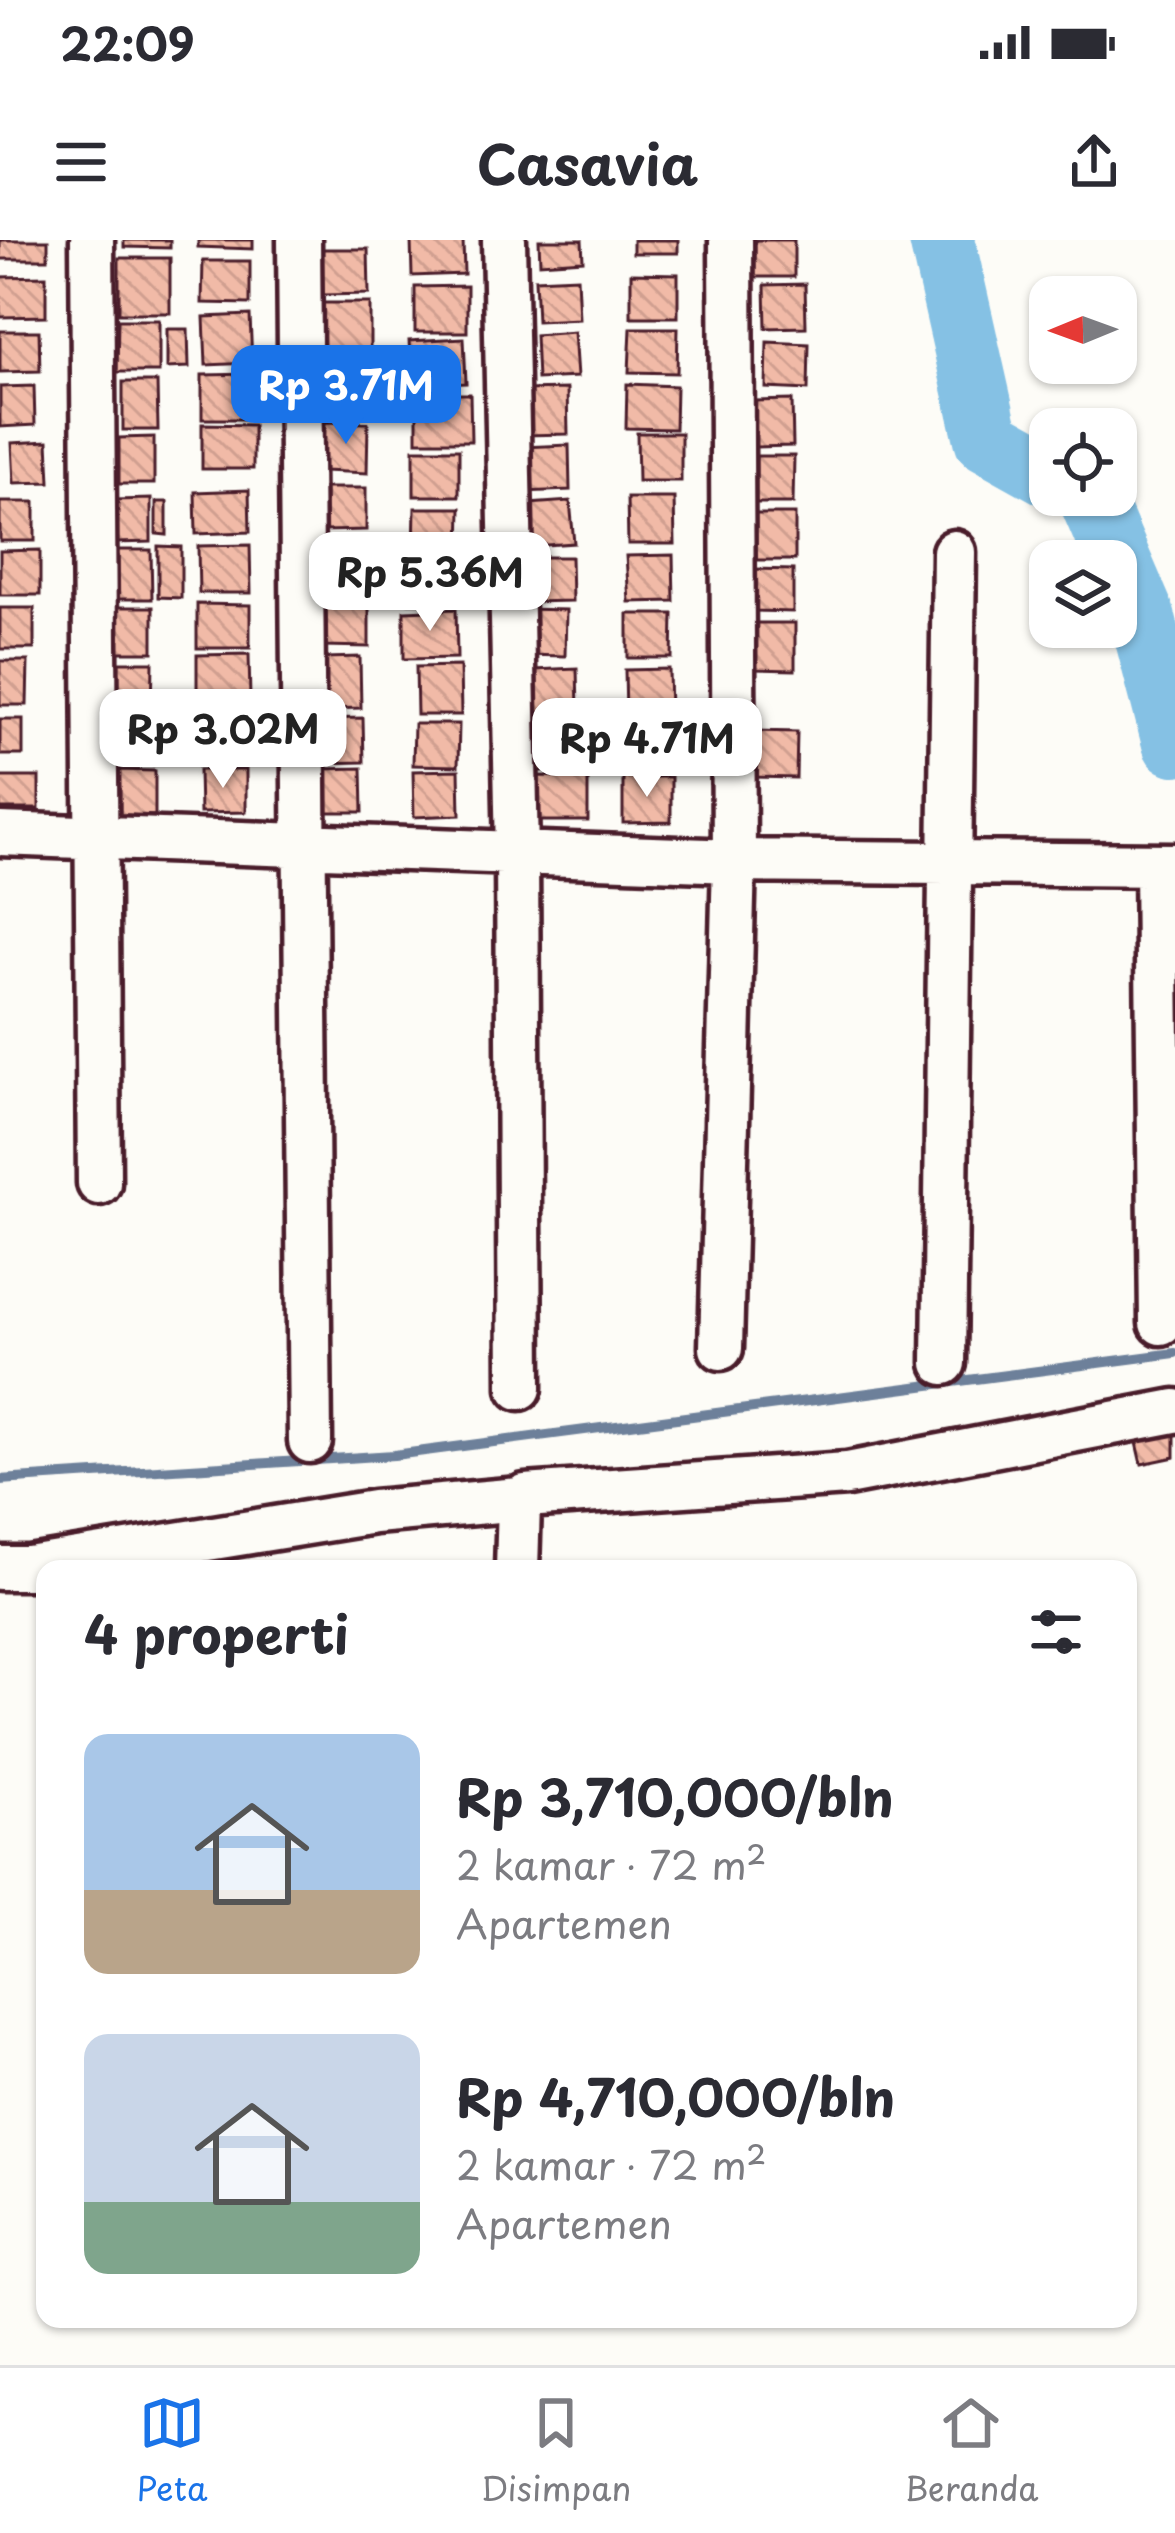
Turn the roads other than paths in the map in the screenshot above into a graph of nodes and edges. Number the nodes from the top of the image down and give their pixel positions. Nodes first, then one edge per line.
1 (92, 240) edge
2 (299, 240) edge
3 (504, 240) edge
4 (730, 240) edge
5 (953, 552) dead end
6 (0, 834) edge
7 (97, 838) junction
8 (307, 846) junction
9 (517, 854) junction
10 (734, 861) junction
11 (953, 863) junction
12 (1165, 865) edge
13 (99, 1183) dead end
14 (1160, 1323) dead end
15 (721, 1348) dead end
16 (944, 1363) dead end
17 (520, 1388) dead end
18 (1175, 1411) edge
19 (310, 1441) dead end
20 (520, 1499) junction
21 (78, 1560) edge
22 (518, 1560) edge
23 (36, 1567) edge
24 (0, 1568) edge

1 - 7 street
2 - 8 street
3 - 9 street
4 - 10 street
5 - 11 street
6 - 7 street
7 - 8 street
7 - 13 street
8 - 9 street
8 - 19 street
9 - 10 street
9 - 17 street
10 - 11 street
10 - 15 street
11 - 12 street
11 - 16 street
12 - 14 street
18 - 20 street
20 - 21 street
20 - 22 street
23 - 24 street

